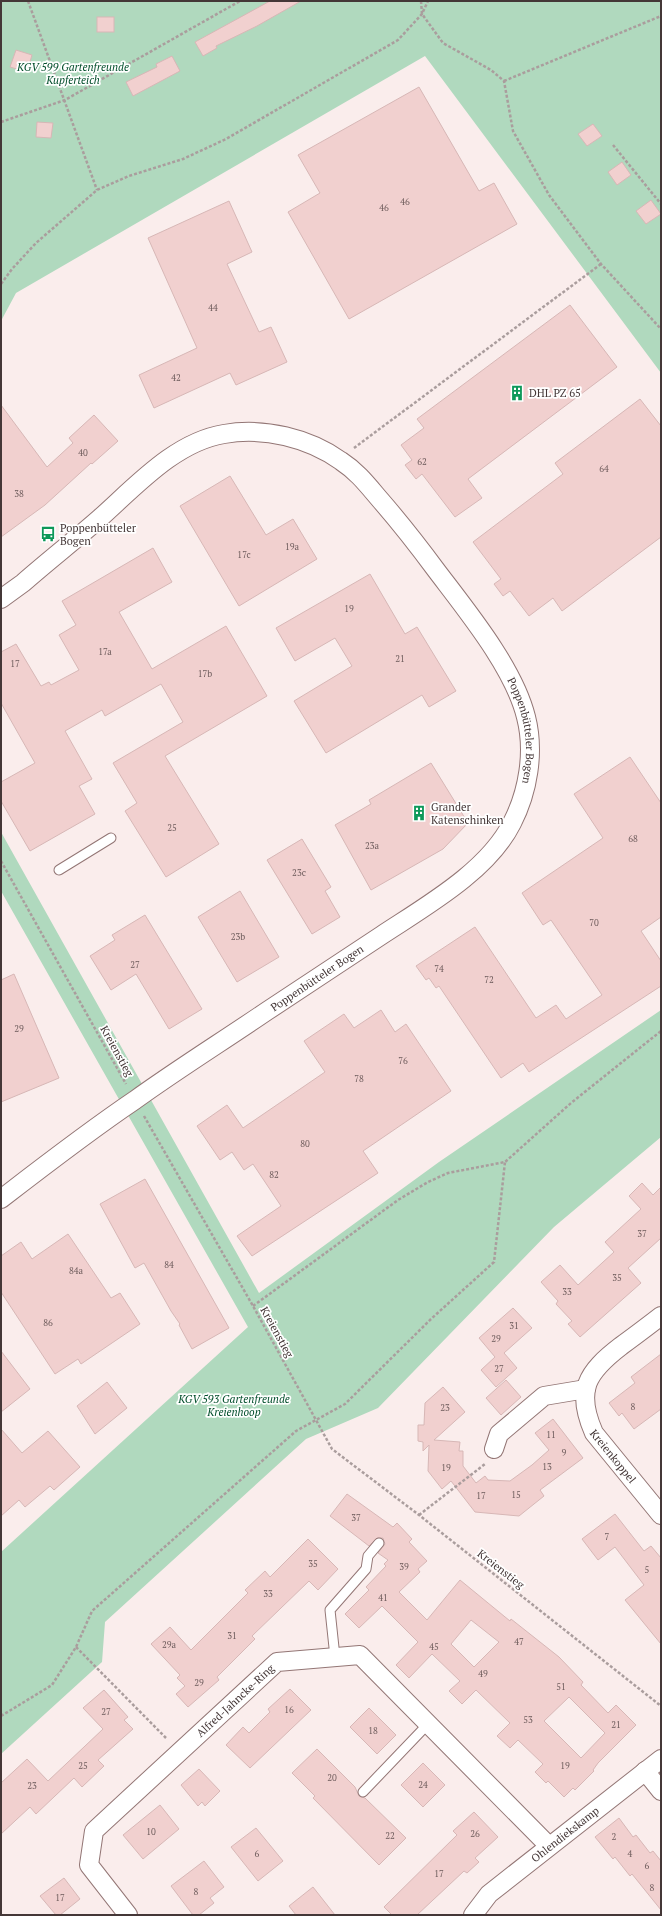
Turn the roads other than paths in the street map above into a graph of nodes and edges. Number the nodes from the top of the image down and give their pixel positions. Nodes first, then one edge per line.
1 (1, 599) edge
2 (111, 838) dead end
3 (59, 870) dead end
4 (1, 1199) edge
5 (661, 1316) edge
6 (586, 1389) junction
7 (494, 1449) road end
8 (661, 1515) edge
9 (379, 1543) dead end
10 (335, 1657) junction
11 (428, 1724) junction
12 (661, 1759) edge
13 (645, 1771) junction
14 (661, 1791) edge
15 (363, 1792) dead end
16 (549, 1846) junction
17 (128, 1915) edge
18 (473, 1915) edge

1 - 4 street, Poppenbütteler Bogen
2 - 3 lane
5 - 6 street, Kreienkoppel
6 - 7 street
6 - 8 street, Kreienkoppel
9 - 10 lane
10 - 11 street, Alfred-Jahncke-Ring
10 - 17 street, Alfred-Jahncke-Ring
11 - 15 lane
11 - 16 street, Alfred-Jahncke-Ring
12 - 13 street, Ohlendiekskamp
13 - 14 street
13 - 16 street, Ohlendiekskamp
16 - 18 street, Ohlendiekskamp

